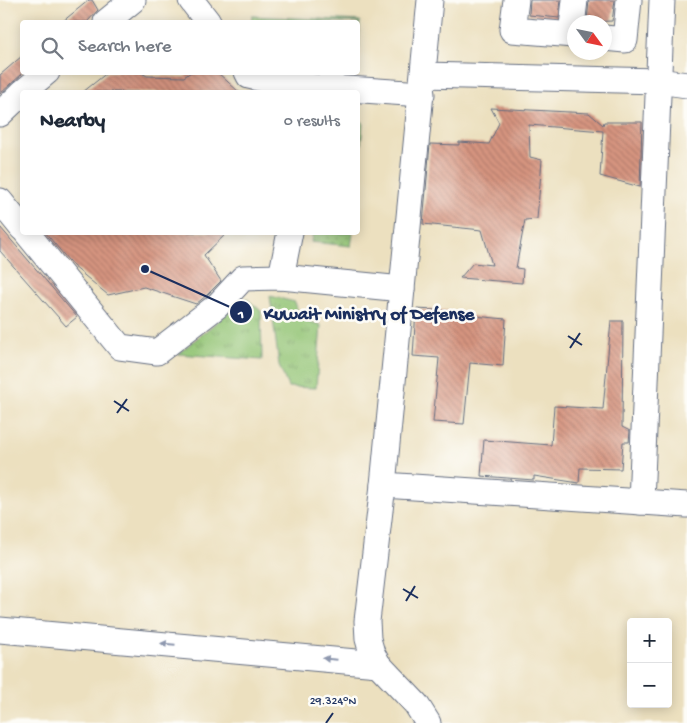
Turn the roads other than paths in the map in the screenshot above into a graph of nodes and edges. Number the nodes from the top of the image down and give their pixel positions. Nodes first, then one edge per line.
1 (133, 0) edge
2 (191, 0) edge
3 (430, 0) edge
4 (516, 0) edge
5 (574, 0) edge
6 (629, 0) edge
7 (662, 0) edge
8 (574, 15) edge
9 (108, 20) edge
10 (206, 20) edge
11 (567, 35) edge
12 (612, 39) edge
13 (44, 75) edge
14 (248, 75) edge
15 (658, 81) junction
16 (687, 84) edge
17 (423, 85) junction
18 (290, 89) edge
19 (26, 90) edge
20 (20, 96) edge
21 (0, 114) edge
22 (0, 201) edge
23 (20, 226) edge
24 (28, 235) edge
25 (289, 235) edge
26 (281, 277) junction
27 (402, 289) junction
28 (383, 485) junction
29 (641, 502) junction
30 (687, 505) edge
31 (0, 630) edge
32 (378, 664) junction
33 (428, 723) edge

1 - 9 lane
2 - 10 lane
3 - 17 lane
4 - 11 lane
5 - 8 lane
6 - 12 lane
7 - 15 lane
13 - 19 lane
14 - 18 lane
15 - 16 lane
15 - 17 lane
15 - 29 lane
17 - 18 lane
17 - 27 lane
20 - 21 lane
22 - 23 lane
24 - 26 lane
25 - 26 lane
26 - 27 lane
27 - 28 lane
28 - 29 lane
28 - 32 lane
29 - 30 lane
32 -> 31 lane
32 - 33 lane

